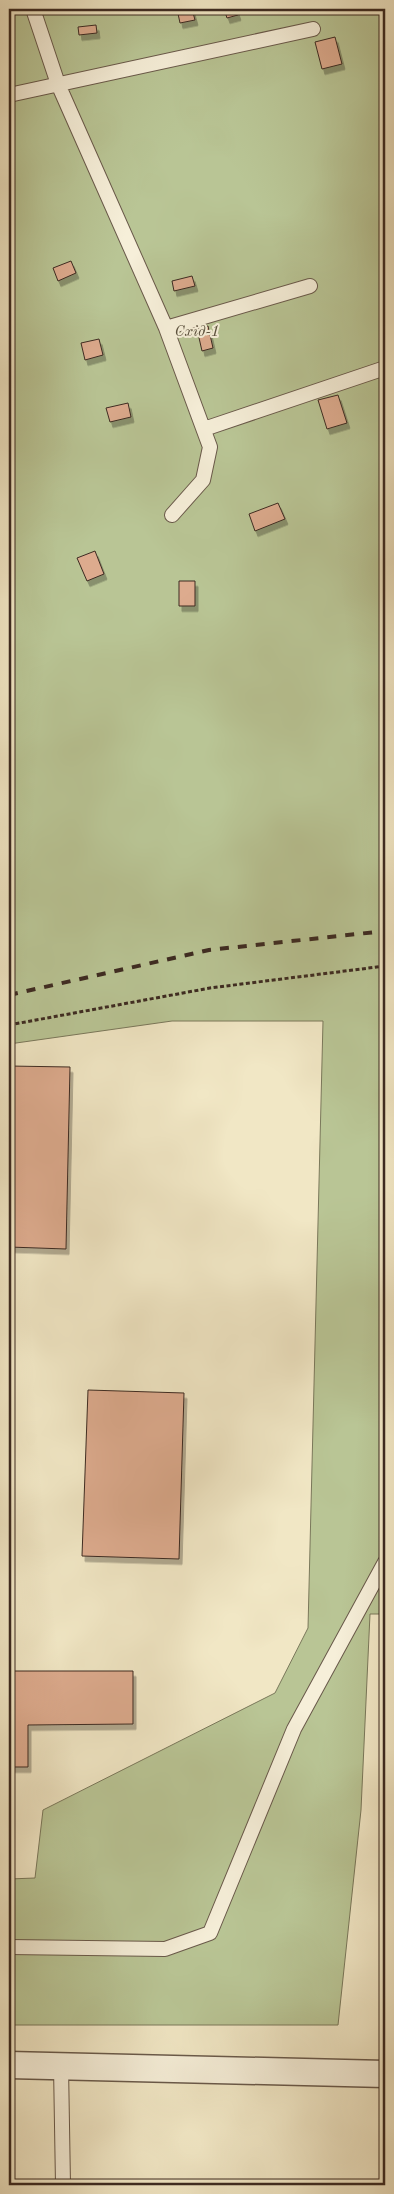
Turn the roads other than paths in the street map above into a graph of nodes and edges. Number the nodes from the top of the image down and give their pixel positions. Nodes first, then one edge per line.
1 (32, 9) edge
2 (314, 28) dead end
3 (58, 84) junction
4 (9, 95) edge
5 (310, 286) dead end
6 (166, 328) junction
7 (385, 368) edge
8 (204, 429) junction
9 (172, 515) dead end
10 (385, 1562) edge
11 (9, 1947) edge
12 (9, 2065) edge
13 (61, 2066) junction
14 (385, 2074) edge
15 (63, 2185) edge

1 - 3 lane
2 - 3 lane
3 - 4 lane
3 - 6 lane
5 - 6 lane
6 - 8 lane
7 - 8 lane
8 - 9 lane
10 - 11 lane
12 - 13 street
13 - 14 street
13 - 15 lane

